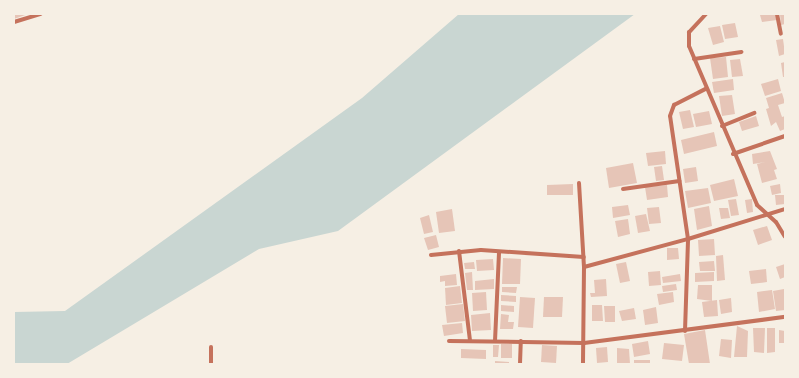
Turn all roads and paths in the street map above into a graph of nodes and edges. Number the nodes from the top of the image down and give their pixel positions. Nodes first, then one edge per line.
1 (41, 14) edge
2 (706, 14) edge
3 (777, 14) edge
4 (14, 22) edge
5 (781, 34) dead end
6 (741, 52) dead end
7 (694, 59) junction
8 (706, 89) junction
9 (755, 113) dead end
10 (722, 126) junction
11 (785, 136) edge
12 (733, 154) junction
13 (14, 155) edge
14 (14, 173) edge
15 (679, 181) junction
16 (579, 183) dead end
17 (623, 189) dead end
18 (785, 209) edge
19 (767, 214) junction
20 (785, 237) edge
21 (688, 239) junction
22 (459, 251) junction
23 (499, 252) junction
24 (431, 255) dead end
25 (584, 257) junction
26 (584, 267) junction
27 (785, 317) edge
28 (685, 331) junction
29 (470, 340) junction
30 (449, 341) dead end
31 (495, 341) junction
32 (521, 341) junction
33 (584, 343) junction
34 (211, 347) dead end
35 (211, 364) edge
36 (520, 364) edge
37 (583, 364) edge

1 - 4 street
2 - 7 street
3 - 5 street
6 - 7 street
7 - 8 street
8 - 10 street
8 - 15 street
9 - 10 street
10 - 12 street
11 - 12 street
12 - 19 street
13 - 14 path
15 - 17 street
15 - 21 street
16 - 25 street
18 - 19 street
19 - 20 street
19 - 21 street
21 - 26 street
21 - 28 street
22 - 23 street
22 - 24 street
22 - 29 street
23 - 25 street
23 - 31 street
25 - 26 street
26 - 33 street
27 - 28 street
28 - 33 street
29 - 30 street
29 - 31 street
31 - 32 street
32 - 33 street
32 - 36 street
33 - 37 street
34 - 35 street

